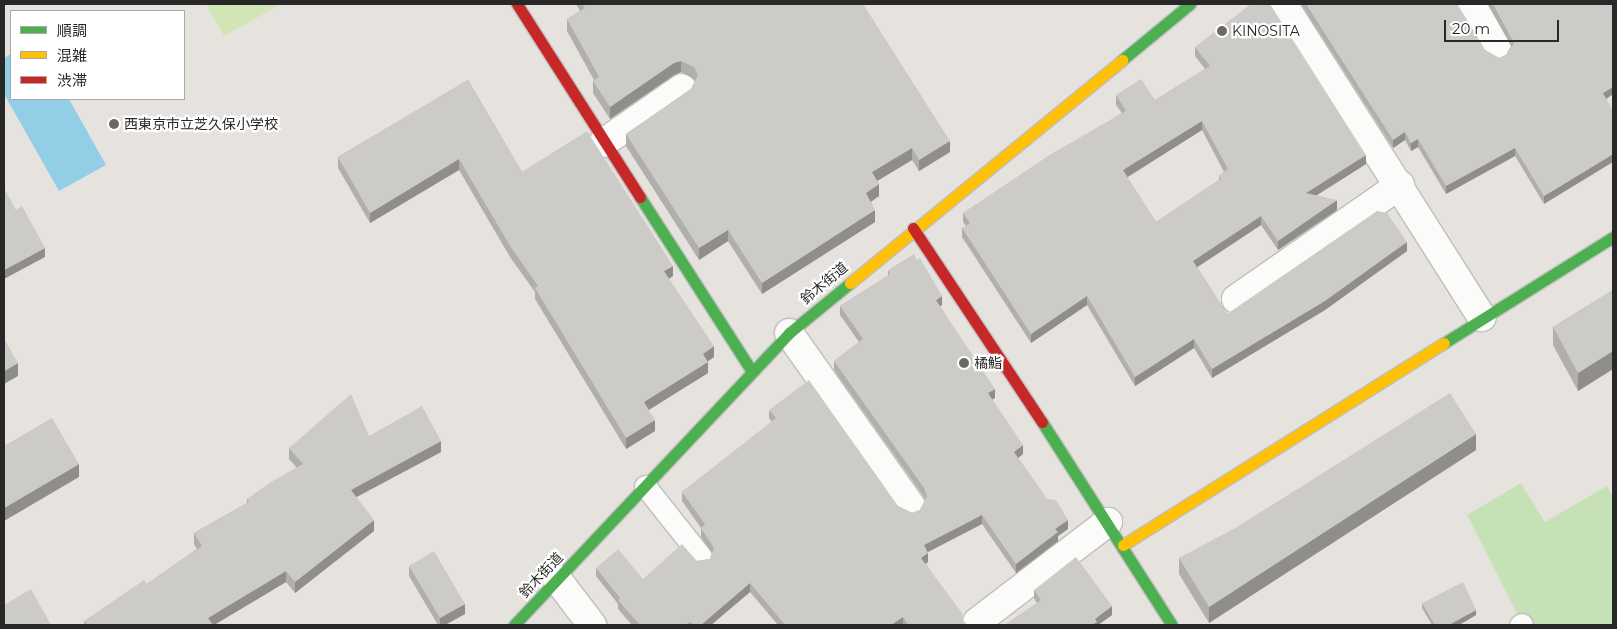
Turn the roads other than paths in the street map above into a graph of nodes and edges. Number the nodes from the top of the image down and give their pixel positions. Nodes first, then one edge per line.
1 (517, 4) edge
2 (1190, 4) edge
3 (1283, 4) edge
4 (1471, 4) edge
5 (1498, 50) dead end
6 (682, 88) dead end
7 (603, 143) junction
8 (1400, 185) junction
9 (912, 228) junction
10 (1613, 237) edge
11 (1236, 299) dead end
12 (1482, 317) junction
13 (789, 333) junction
14 (751, 370) junction
15 (645, 486) junction
16 (911, 506) dead end
17 (1116, 533) junction
18 (702, 558) edge
19 (557, 579) junction
20 (978, 622) dead end
21 (514, 625) edge
22 (592, 625) edge
23 (1172, 625) edge

1 - 7 street
2 - 9 street, 鈴木街道
3 - 8 street
4 - 5 street
6 - 7 street
7 - 14 street
8 - 11 street
8 - 12 street
9 - 13 street, 鈴木街道
9 - 17 street
10 - 12 street
12 - 17 street
13 - 14 street, 鈴木街道
13 - 16 street
14 - 15 street, 鈴木街道
15 - 18 lane
15 - 19 street, 鈴木街道
17 - 20 street
17 - 23 street
19 - 21 street, 鈴木街道
19 - 22 street

